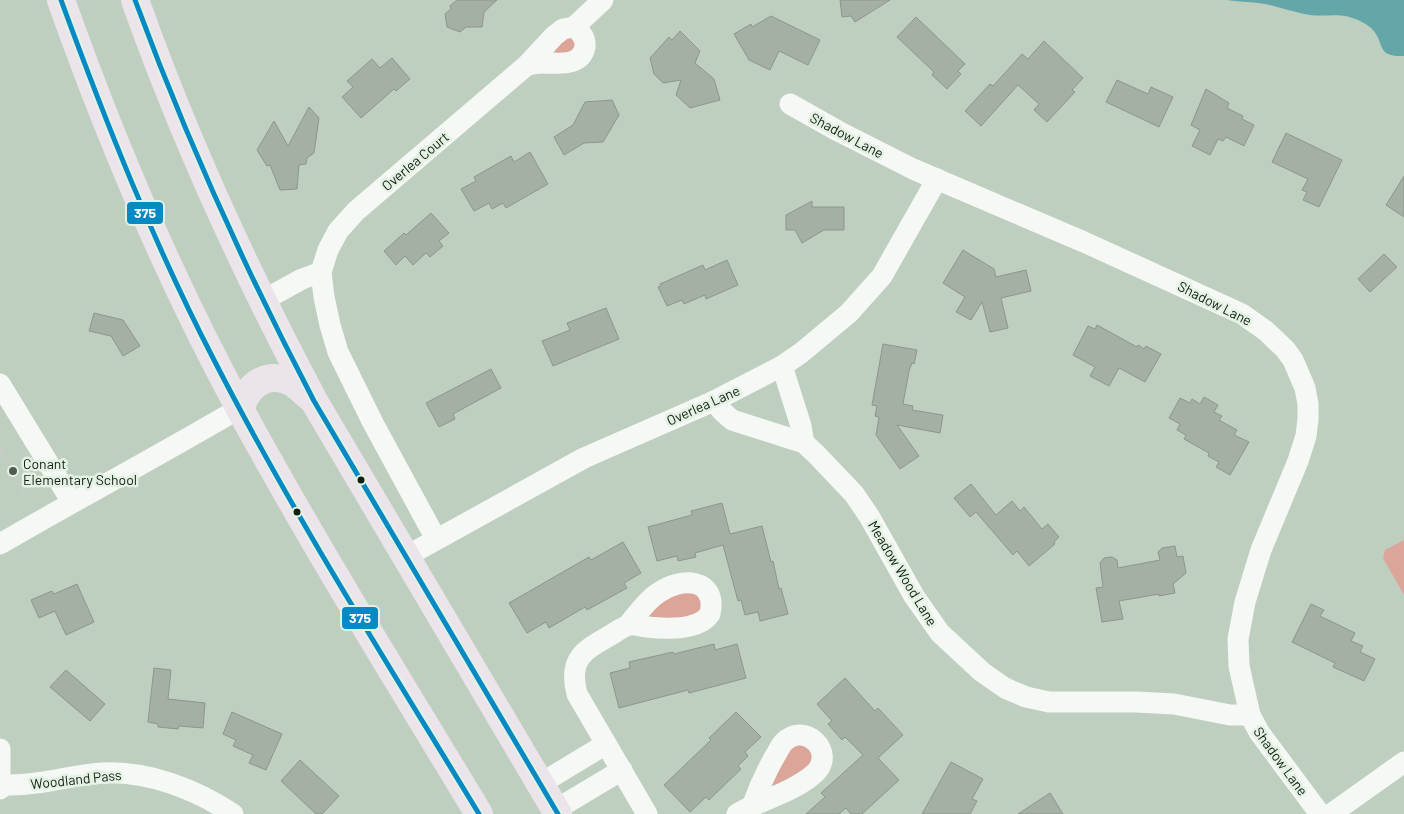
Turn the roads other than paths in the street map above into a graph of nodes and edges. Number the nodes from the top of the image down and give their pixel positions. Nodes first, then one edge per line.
1 (61, 0) edge
2 (135, 0) edge
3 (603, 0) edge
4 (574, 27) junction
5 (527, 65) junction
6 (790, 104) dead end
7 (937, 179) junction
8 (321, 272) junction
9 (262, 301) junction
10 (782, 366) junction
11 (0, 384) edge
12 (314, 401) junction
13 (714, 402) junction
14 (240, 408) junction
15 (804, 443) junction
16 (72, 502) junction
17 (436, 539) junction
18 (0, 544) edge
19 (405, 556) junction
20 (629, 624) dead end
21 (1250, 715) junction
22 (606, 744) junction
23 (0, 749) edge
24 (1404, 762) edge
25 (622, 770) junction
26 (540, 784) junction
27 (0, 785) edge
28 (0, 789) edge
29 (554, 813) edge
30 (233, 814) edge
31 (479, 814) edge
32 (648, 814) edge
33 (1320, 814) edge
34 (1331, 814) edge

1 - 14 highway
2 - 9 highway
3 - 4 street, Overlea Court
4 - 5 street, Overlea Court
4 - 5 street
5 - 8 street, Overlea Court
6 - 7 street, Shadow Lane
7 - 10 street, Overlea Lane
7 - 21 street, Shadow Lane
8 - 9 street
8 - 17 street, Overlea Court
9 - 12 highway
10 - 13 street, Overlea Lane
10 - 15 street
11 - 16 street
12 - 14 highway
12 - 19 highway
13 - 15 street, Meadow Wood Lane
13 - 17 street, Overlea Lane
14 - 16 street
14 - 31 highway
15 - 21 street, Meadow Wood Lane
16 - 18 street
17 - 19 street, Overlea Lane
19 - 26 highway
20 - 22 street
21 - 33 street, Shadow Lane
22 - 25 street
22 - 26 street
23 - 27 street
24 - 34 street
25 - 29 street
25 - 32 street
26 - 29 highway
27 - 28 street
27 - 30 street, Woodland Pass

